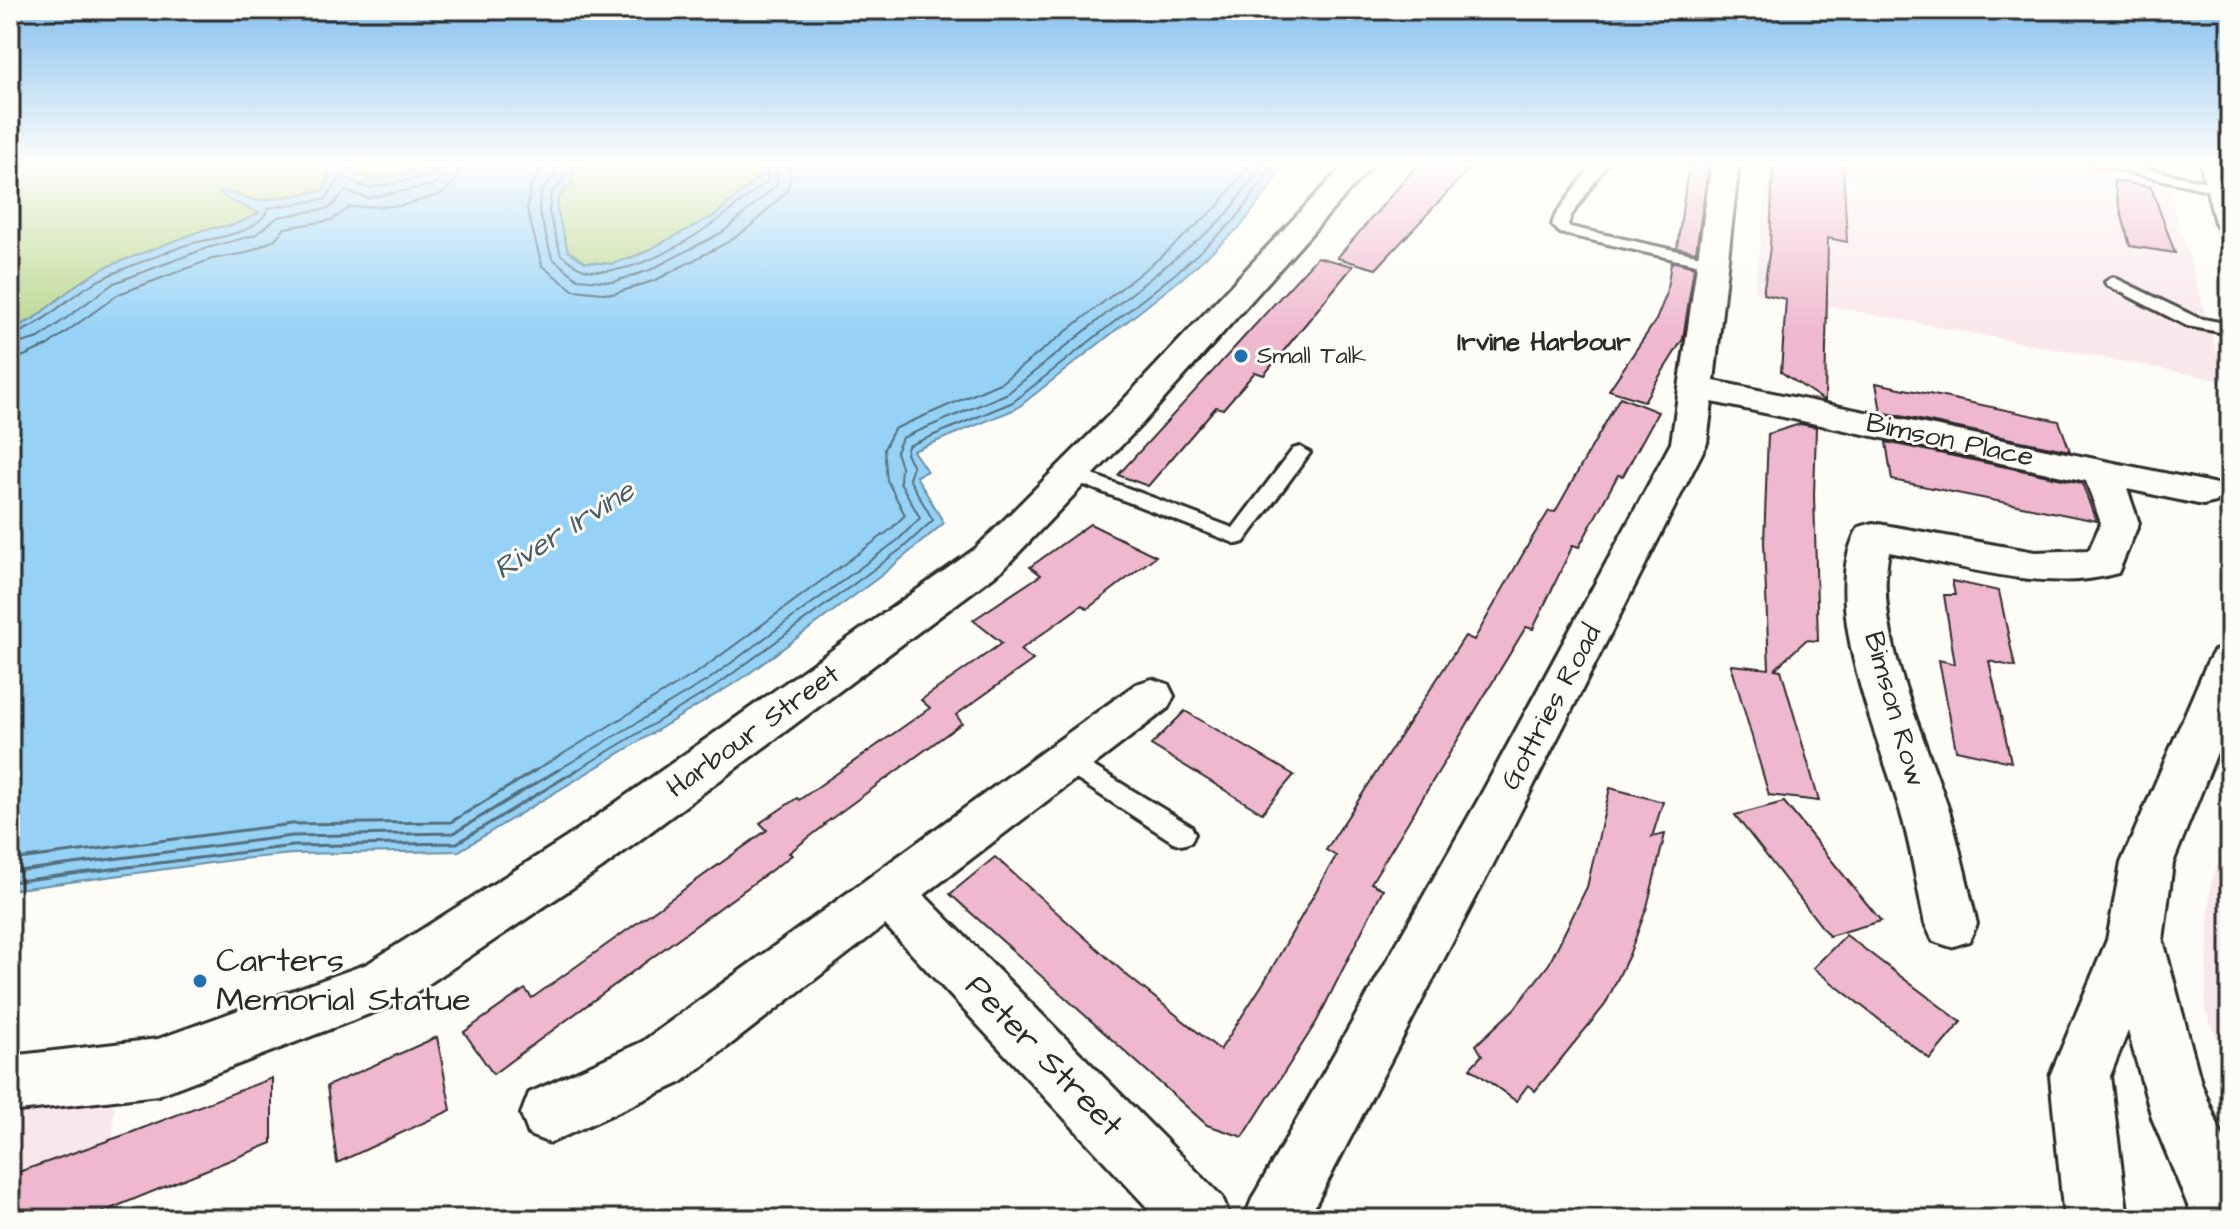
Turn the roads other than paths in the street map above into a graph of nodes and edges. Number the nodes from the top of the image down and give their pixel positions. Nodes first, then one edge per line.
1 (1309, 219) edge
2 (1562, 219) edge
3 (1719, 219) edge
4 (1713, 263) junction
5 (2113, 282) dead end
6 (2230, 329) edge
7 (1696, 388) junction
8 (1300, 453) dead end
9 (2102, 472) junction
10 (1073, 474) junction
11 (2203, 493) dead end
12 (2230, 663) edge
13 (1152, 696) dead end
14 (1065, 759) junction
15 (1182, 834) dead end
16 (888, 893) junction
17 (1951, 924) dead end
18 (2135, 940) junction
19 (10, 1084) edge
20 (550, 1114) dead end
21 (2230, 1217) edge
22 (1200, 1219) edge
23 (1275, 1219) edge
24 (2096, 1219) edge

1 - 10 street, Harbour Street
2 - 4 lane
3 - 4 street, Gottries Road
4 - 7 street, Gottries Road
5 - 6 lane
7 - 9 street, Bimson Place
7 - 23 street, Gottries Road
8 - 10 lane
9 - 11 street, Bimson Place
9 - 17 street, Bimson Row
10 - 19 street, Harbour Street
12 - 18 street
13 - 14 street
14 - 15 lane
14 - 16 street
16 - 20 street
16 - 22 street, Peter Street
18 - 21 street
18 - 24 street

